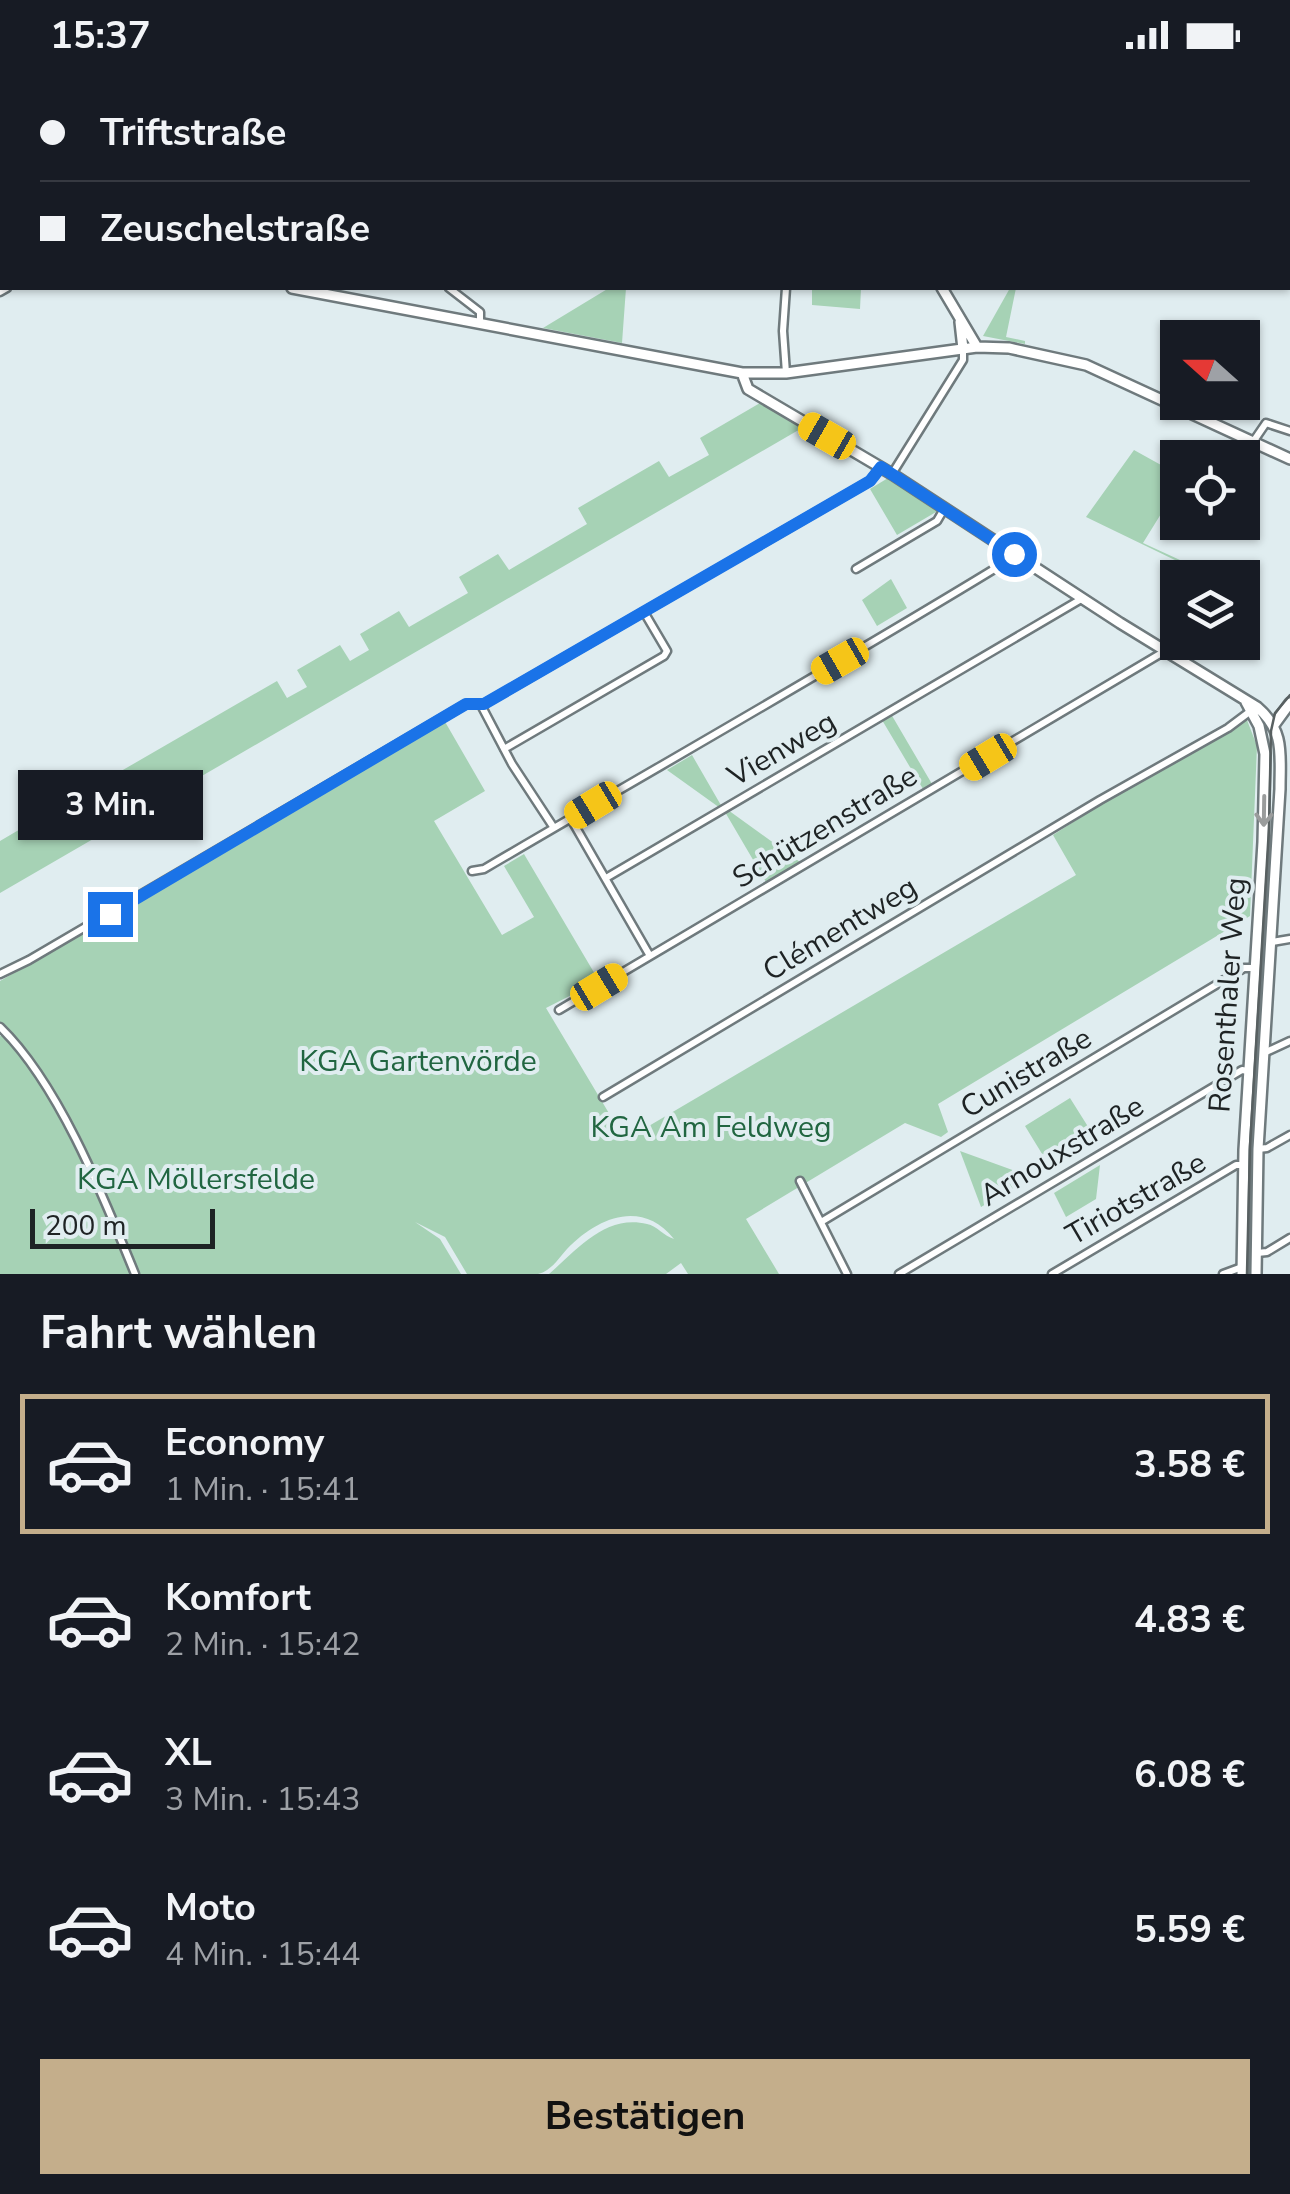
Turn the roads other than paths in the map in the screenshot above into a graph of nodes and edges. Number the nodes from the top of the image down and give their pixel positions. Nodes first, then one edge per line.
1 (302, 290) edge
2 (452, 290) edge
3 (786, 290) edge
4 (943, 290) edge
5 (960, 322) junction
6 (480, 324) junction
7 (977, 347) junction
8 (963, 349) junction
9 (786, 372) junction
10 (742, 373) junction
11 (1290, 431) edge
12 (1248, 440) edge
13 (1253, 440) edge
14 (1260, 445) edge
15 (1290, 458) edge
16 (881, 467) junction
17 (892, 474) junction
18 (945, 508) junction
19 (1014, 554) junction
20 (856, 569) dead end
21 (1083, 598) junction
22 (644, 612) junction
23 (1160, 649) edge
24 (1160, 655) edge
25 (1178, 660) edge
26 (1290, 702) edge
27 (481, 705) junction
28 (1255, 713) junction
29 (1274, 724) junction
30 (504, 749) junction
31 (571, 818) junction
32 (554, 828) junction
33 (472, 871) dead end
34 (606, 878) junction
35 (1290, 940) edge
36 (1256, 942) junction
37 (1272, 942) junction
38 (650, 956) junction
39 (1255, 968) junction
40 (1270, 969) junction
41 (0, 974) edge
42 (559, 1010) dead end
43 (0, 1027) edge
44 (1290, 1041) edge
45 (1264, 1053) junction
46 (1248, 1071) junction
47 (604, 1096) dead end
48 (1290, 1134) edge
49 (1258, 1150) junction
50 (1243, 1165) junction
51 (800, 1181) dead end
52 (822, 1222) junction
53 (1290, 1238) edge
54 (1256, 1254) junction
55 (1242, 1270) edge
56 (135, 1274) edge
57 (847, 1274) edge
58 (899, 1274) edge
59 (1052, 1274) edge
60 (1223, 1274) edge
61 (1256, 1274) edge

1 - 6 main road
2 - 6 street
3 - 9 street
4 - 5 main road
5 - 7 main road
5 - 8 main road
6 - 10 main road
7 - 8 main road
7 - 12 main road
8 - 9 main road
8 - 17 street
9 - 10 main road
10 - 16 main road
11 - 13 street
14 - 15 main road
16 - 17 main road
16 - 22 street
17 - 18 main road
18 - 19 main road
18 - 20 street
19 - 21 main road
19 - 31 street
21 - 23 main road
21 - 34 street, Vienweg
22 - 27 street
22 - 30 street
24 - 38 street, Schützenstraße
25 - 28 main road
26 - 29 main road
27 - 30 street
27 - 41 street
28 - 29 main road
28 -> 36 main road, Rosenthaler Weg
28 - 47 street, Clémentweg
29 - 37 main road, Rosenthaler Weg
30 - 32 street
31 - 32 street
31 - 34 street
32 - 33 street
34 - 38 street
35 - 37 street
36 - 37 main road
36 - 39 main road, Rosenthaler Weg
37 - 40 main road, Rosenthaler Weg
38 - 42 street, Schützenstraße
39 - 40 main road
39 - 46 main road, Rosenthaler Weg
39 - 52 street, Cunistraße
40 - 45 main road, Rosenthaler Weg
43 - 56 street
44 - 45 street
45 - 49 main road, Rosenthaler Weg
46 - 50 main road, Rosenthaler Weg
46 - 58 street, Arnouxstraße
48 - 49 street
49 - 54 main road, Rosenthaler Weg
50 - 55 main road, Rosenthaler Weg
50 - 59 street, Tiriotstraße
51 - 52 street
52 - 57 street
53 - 54 street
54 - 61 main road, Rosenthaler Weg
55 - 60 street

